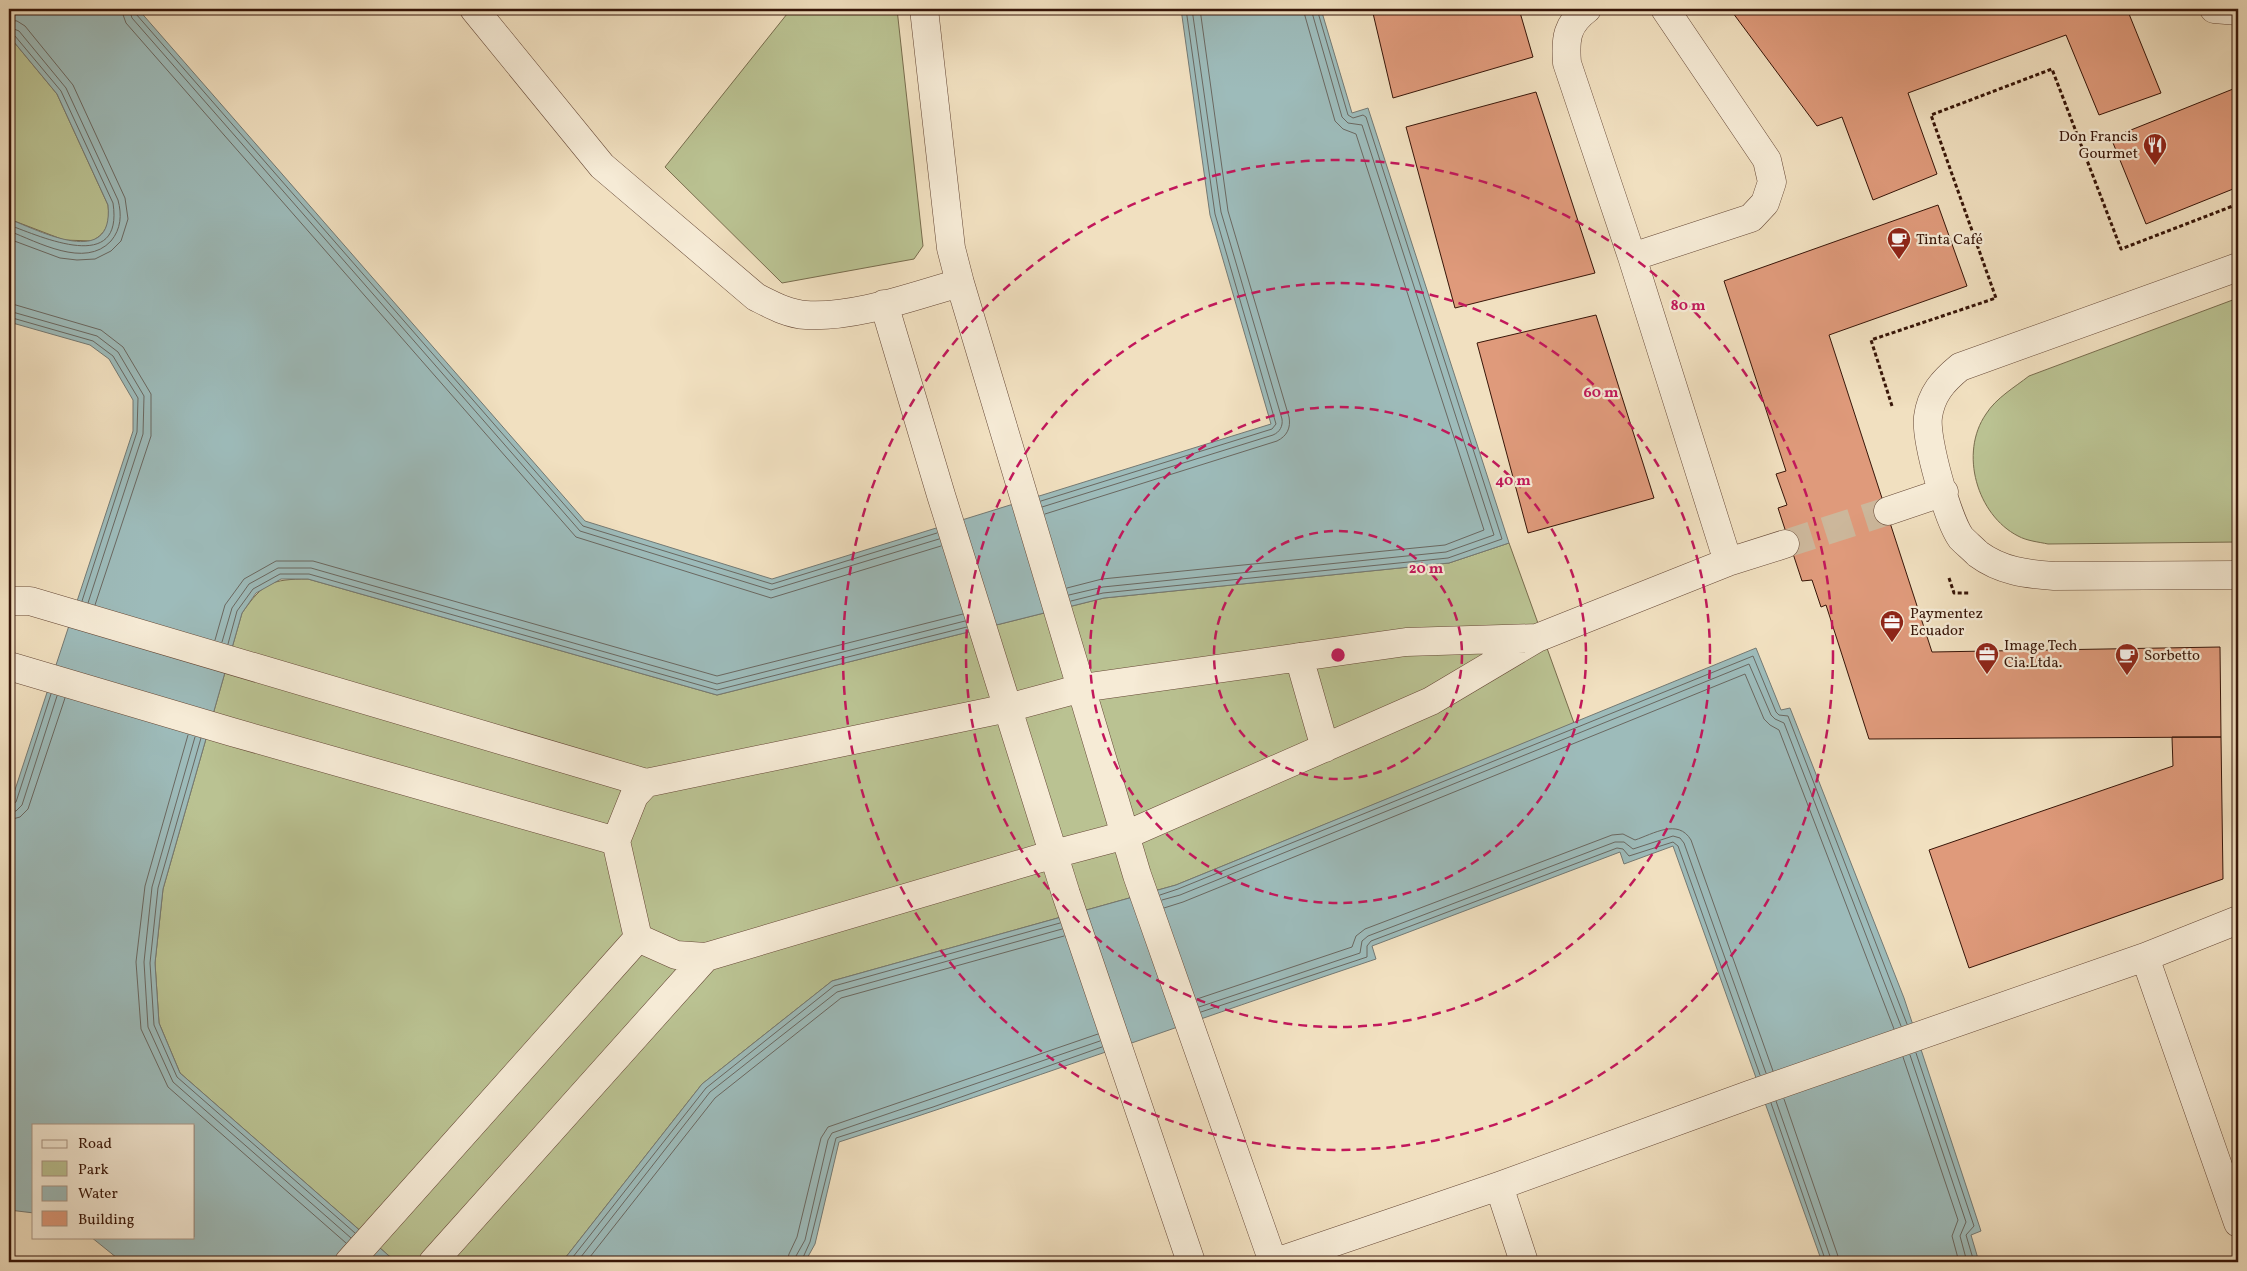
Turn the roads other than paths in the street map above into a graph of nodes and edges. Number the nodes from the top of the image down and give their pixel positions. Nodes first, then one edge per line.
1 (474, 9) edge
2 (924, 9) edge
3 (1588, 9) edge
4 (1665, 9) edge
5 (2214, 9) edge
6 (2238, 10) edge
7 (1632, 256) junction
8 (2238, 267) edge
9 (960, 283) junction
10 (884, 304) junction
11 (1944, 492) junction
12 (1888, 511) tunnel mouth
13 (1785, 544) tunnel mouth
14 (1728, 562) junction
15 (2238, 575) edge
16 (19, 601) edge
17 (1538, 638) junction
18 (1299, 657) junction
19 (13, 668) edge
20 (1082, 688) junction
21 (1008, 708) junction
22 (1325, 748) junction
23 (646, 783) junction
24 (1126, 835) junction
25 (616, 841) junction
26 (1054, 854) junction
27 (2238, 920) edge
28 (638, 938) junction
29 (706, 957) junction
30 (2145, 957) junction
31 (1499, 1186) junction
32 (2238, 1223) edge
33 (435, 1261) edge
34 (349, 1262) edge
35 (1191, 1262) edge
36 (1274, 1262) edge
37 (1524, 1262) edge

1 - 10 street
2 - 9 street
3 - 7 street
4 - 7 street
5 - 6 street
7 - 14 street
8 - 11 street
9 - 10 street
9 - 20 street
10 - 21 street
11 - 12 street
11 - 15 street
13 - 14 street
14 - 17 street
16 - 23 street
17 - 18 street
17 - 22 street
18 - 20 street
18 - 22 street
19 - 25 street
20 - 21 street
20 - 24 street
21 - 23 street
21 - 26 street
22 - 24 street
23 - 25 street
24 - 26 street
24 - 36 street
25 - 28 street
26 - 29 street
26 - 35 street
27 - 30 street
28 - 29 street
28 - 34 street
29 - 33 street
30 - 31 street
30 - 32 street
31 - 36 street
31 - 37 street

